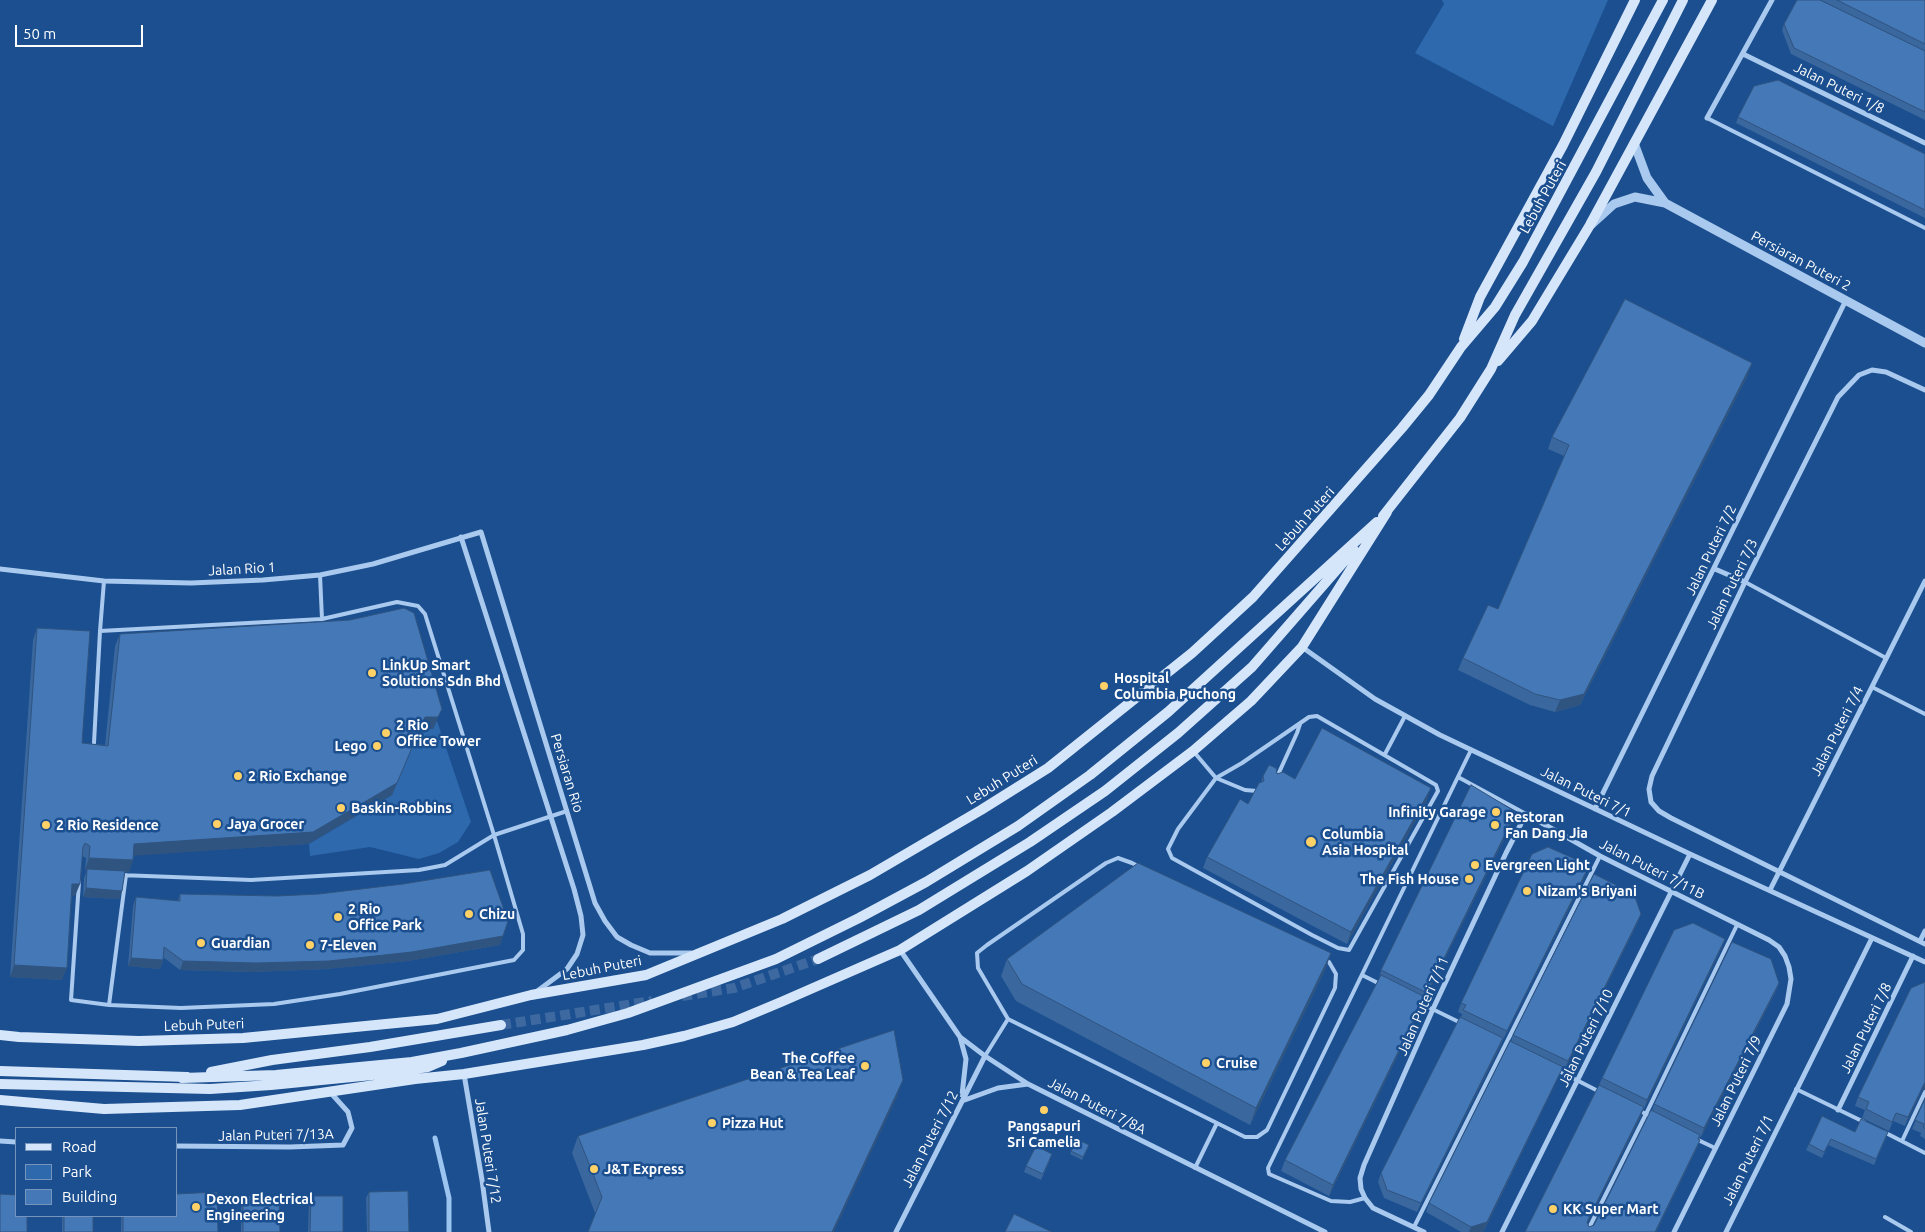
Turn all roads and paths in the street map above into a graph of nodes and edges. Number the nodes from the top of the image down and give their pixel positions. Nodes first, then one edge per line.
1 (1636, 0) edge
2 (1663, 0) edge
3 (1683, 0) edge
4 (1712, 0) edge
5 (1772, 0) edge
6 (1743, 54) junction
7 (1708, 118) joint
8 (1634, 143) junction
9 (1925, 143) edge
10 (1665, 203) junction
11 (1590, 226) junction
12 (1925, 228) edge
13 (1846, 300) junction
14 (1925, 343) edge
15 (1461, 347) junction
16 (1491, 369) junction
17 (1925, 390) edge
18 (1386, 512) junction
19 (481, 532) joint
20 (461, 538) junction
21 (1715, 568) junction
22 (0, 569) edge
23 (320, 575) junction
24 (104, 581) junction
25 (1925, 581) edge
26 (1745, 582) junction
27 (322, 619) junction
28 (100, 631) junction
29 (1302, 647) junction
30 (1886, 658) junction
31 (1872, 687) junction
32 (1925, 714) edge
33 (1405, 716) junction
34 (1300, 723) junction
35 (94, 743) edge
36 (1471, 750) junction
37 (1193, 751) junction
38 (1385, 754) junction
39 (1458, 777) junction
40 (1216, 778) junction
41 (1275, 782) edge
42 (1257, 791) edge
43 (1595, 808) junction
44 (567, 811) junction
45 (1526, 814) junction
46 (550, 816) junction
47 (494, 835) junction
48 (1690, 854) junction
49 (1600, 856) junction
50 (1779, 871) junction
51 (80, 874) edge
52 (117, 875) edge
53 (126, 875) junction
54 (1770, 890) junction
55 (1670, 892) junction
56 (1737, 925) junction
57 (1925, 931) edge
58 (1872, 938) junction
59 (1769, 940) joint
60 (1922, 943) edge
61 (900, 950) junction
62 (697, 953) junction
63 (1913, 956) junction
64 (818, 959) tunnel mouth
65 (1925, 962) edge
66 (1362, 975) junction
67 (1389, 988) edge
68 (531, 995) junction
69 (1415, 1001) edge
70 (109, 1005) junction
71 (1433, 1009) junction
72 (1008, 1018) junction
73 (501, 1025) tunnel mouth
74 (1465, 1025) edge
75 (0, 1034) edge
76 (19, 1037) junction
77 (960, 1037) junction
78 (0, 1039) edge
79 (1497, 1041) edge
80 (1505, 1045) junction
81 (1513, 1049) edge
82 (462, 1053) junction
83 (985, 1056) junction
84 (1553, 1069) edge
85 (0, 1071) edge
86 (464, 1074) junction
87 (182, 1078) junction
88 (1578, 1080) junction
89 (0, 1084) edge
90 (1028, 1084) junction
91 (1796, 1089) junction
92 (329, 1092) junction
93 (1925, 1092) edge
94 (1603, 1093) edge
95 (0, 1094) edge
96 (0, 1100) edge
97 (17, 1100) junction
98 (962, 1101) junction
99 (1629, 1106) edge
100 (1838, 1110) junction
101 (1646, 1114) junction
102 (1654, 1118) edge
103 (1217, 1123) junction
104 (1870, 1126) edge
105 (1878, 1129) edge
106 (1689, 1136) edge
107 (0, 1141) edge
108 (1902, 1141) junction
109 (15, 1142) edge
110 (178, 1146) edge
111 (1715, 1148) junction
112 (1925, 1153) edge
113 (1195, 1168) junction
114 (1364, 1198) junction
115 (1885, 1217) dead end
116 (1414, 1227) junction
117 (489, 1232) edge
118 (896, 1232) edge
119 (1325, 1232) edge
120 (1424, 1232) edge
121 (1502, 1232) edge
122 (1587, 1232) edge
123 (1674, 1232) edge
124 (1726, 1232) edge
125 (1911, 1232) edge

1 - 15 main road
2 - 15 main road, Lebuh Puteri
3 - 16 main road
4 - 8 main road
5 - 6 street
6 - 7 street
6 - 9 street, Jalan Puteri 1/8
7 - 12 lane
8 - 10 street, Persiaran Puteri 2
8 - 11 main road
10 - 11 street, Persiaran Puteri 2
10 - 13 street, Persiaran Puteri 2
11 - 16 main road
13 - 14 street, Persiaran Puteri 2
13 - 21 street, Jalan Puteri 7/2
15 - 62 main road, Lebuh Puteri
16 - 18 main road
17 - 26 street, Jalan Puteri 7/3
18 - 29 main road
18 - 64 main road
18 - 82 main road
19 - 20 street, Jalan Rio 1
19 - 44 street, Persiaran Rio
20 - 23 street, Jalan Rio 1
20 - 46 street, Persiaran Rio
21 - 26 street
21 - 43 street, Jalan Puteri 7/2
22 - 24 street, Jalan Rio 1
23 - 24 street, Jalan Rio 1
23 - 27 lane
24 - 28 lane
25 - 30 street, Jalan Puteri 7/4
26 - 30 lane
26 - 50 street, Jalan Puteri 7/3
27 - 28 lane
27 - 47 lane
28 - 35 lane
29 - 33 street, Jalan Puteri 7/1
29 - 37 main road
30 - 31 street, Jalan Puteri 7/4
31 - 32 lane
31 - 50 street, Jalan Puteri 7/4
33 - 36 street, Jalan Puteri 7/1
33 - 38 lane
34 - 38 lane
34 - 40 lane
34 - 41 lane
36 - 39 lane
36 - 43 street, Jalan Puteri 7/1
37 - 40 lane
37 - 61 main road
38 - 40 lane
39 - 45 lane
39 - 66 lane
40 - 42 lane
43 - 48 street, Jalan Puteri 7/1
44 - 46 lane
44 - 62 street, Persiaran Rio
45 - 49 street, Jalan Puteri 7/11B
45 - 71 street, Jalan Puteri 7/11
46 - 47 lane
46 - 68 street, Persiaran Rio
47 - 53 lane
47 - 70 lane
48 - 54 street, Jalan Puteri 7/1
48 - 55 street, Jalan Puteri 7/10
49 - 55 street, Jalan Puteri 7/11B
49 - 80 lane
50 - 54 street, Jalan Puteri 7/4
50 - 60 street
51 - 70 lane
52 - 53 lane
53 - 70 lane
54 - 58 street, Jalan Puteri 7/1
55 - 56 street, Jalan Puteri 7/11B
55 - 88 street, Jalan Puteri 7/10
56 - 59 street, Jalan Puteri 7/11B
56 - 101 lane
57 - 60 street
58 - 63 street, Jalan Puteri 7/1
58 - 91 street, Jalan Puteri 7/1
59 - 111 street, Jalan Puteri 7/9
61 - 77 street, Jalan Puteri 7/8A
61 - 86 main road
62 - 68 main road, Lebuh Puteri
63 - 65 street, Jalan Puteri 7/1
63 - 100 street, Jalan Puteri 7/8
66 - 67 lane
66 - 114 lane
68 - 76 main road, Lebuh Puteri
69 - 71 lane
71 - 74 lane
71 - 114 street, Jalan Puteri 7/11
72 - 83 lane
72 - 103 lane
72 - 103 lane
73 - 87 main road
75 - 76 main road, Lebuh Puteri
76 - 78 main road, Lebuh Puteri
77 - 83 street, Jalan Puteri 7/8A
77 - 98 street
79 - 80 lane
80 - 81 lane
80 - 116 lane
82 - 87 main road
82 - 89 main road
83 - 90 street, Jalan Puteri 7/8A
83 - 98 street, Jalan Puteri 7/12
84 - 88 lane
85 - 87 main road
86 - 92 main road
86 - 117 street, Jalan Puteri 7/12
88 - 94 lane
88 - 121 street, Jalan Puteri 7/10
90 - 98 street
90 - 113 street, Jalan Puteri 7/8A
91 - 100 lane
91 - 124 street, Jalan Puteri 7/1
92 - 97 main road
92 - 110 street, Jalan Puteri 7/13A
93 - 108 lane
95 - 97 main road
96 - 97 main road
98 - 118 street, Jalan Puteri 7/12
99 - 101 lane
100 - 104 lane
101 - 102 lane
101 - 122 lane
103 - 113 lane
105 - 108 lane
106 - 111 lane
107 - 109 street
108 - 112 lane
111 - 123 street, Jalan Puteri 7/9
113 - 119 street, Jalan Puteri 7/8A
114 - 116 street
115 - 125 lane
116 - 120 street

